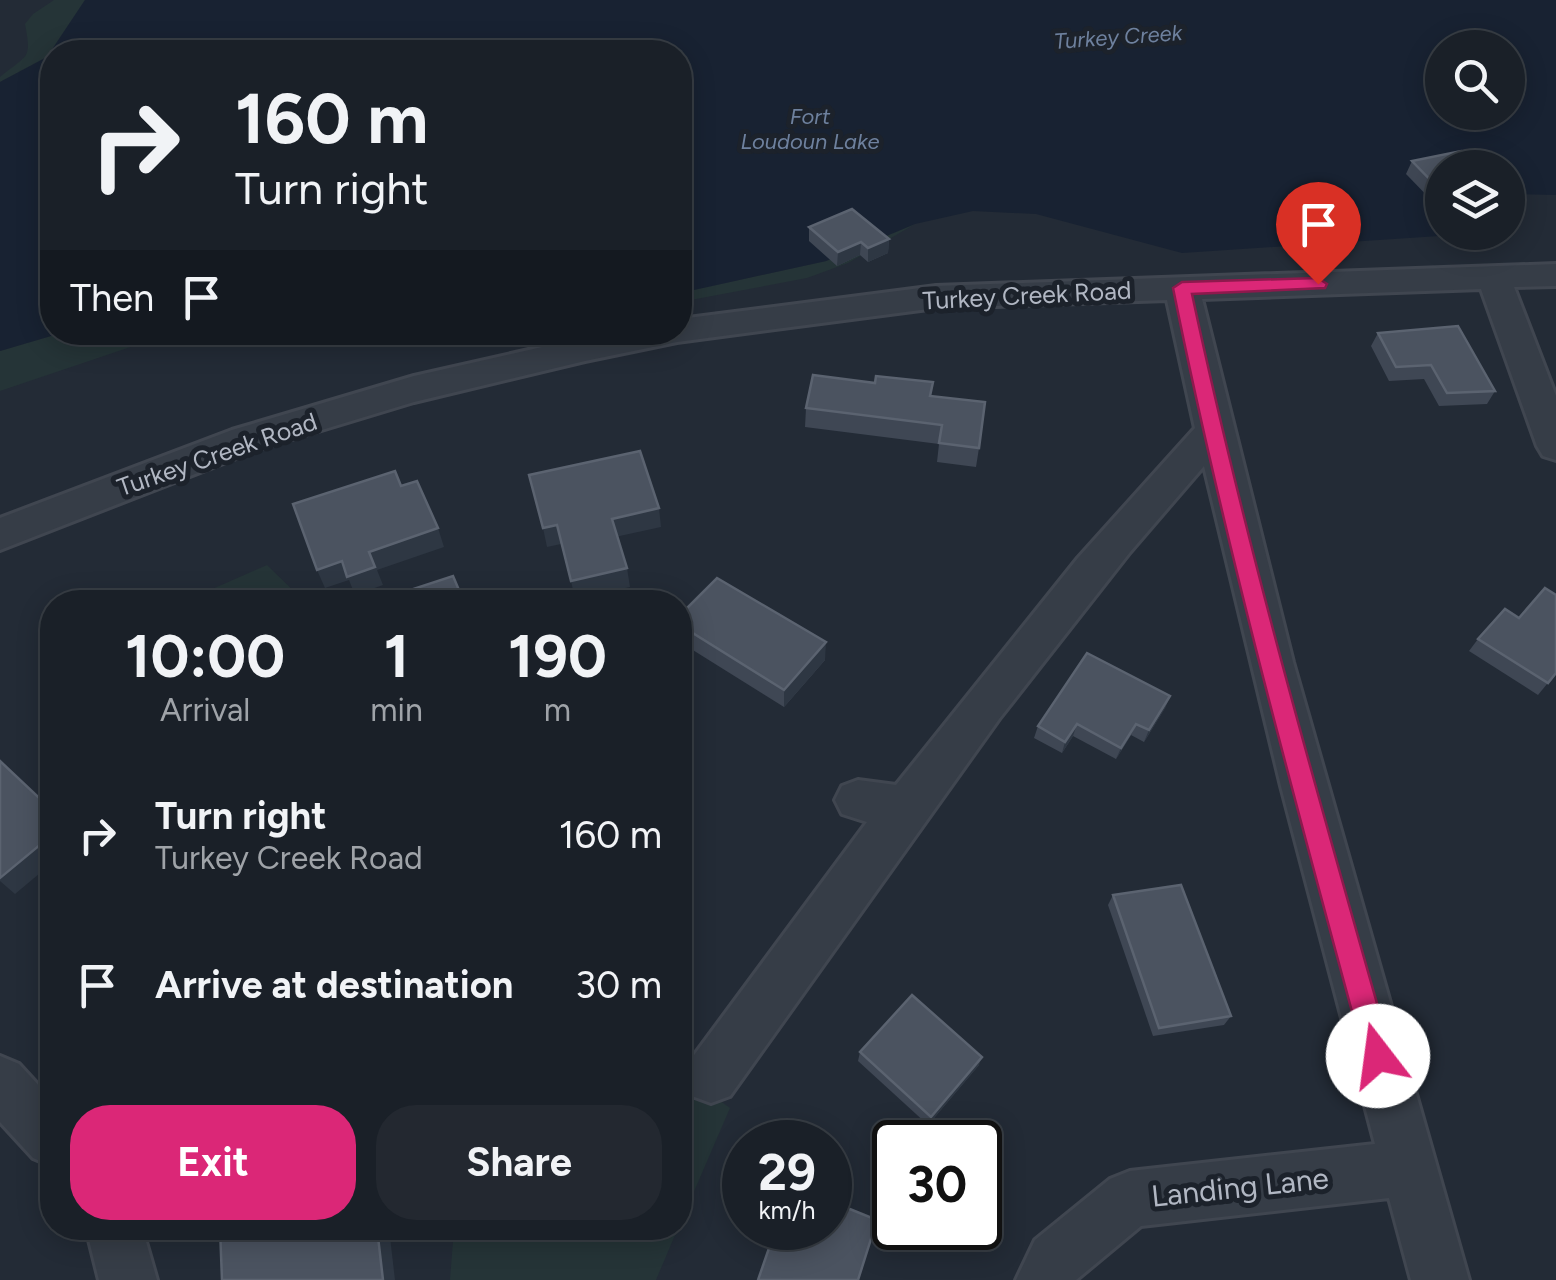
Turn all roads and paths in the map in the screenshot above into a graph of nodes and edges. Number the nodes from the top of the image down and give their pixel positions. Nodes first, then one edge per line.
1 (1556, 276) edge
2 (1494, 278) junction
3 (1182, 288) junction
4 (692, 329) edge
5 (610, 345) edge
6 (1212, 434) junction
7 (1556, 446) edge
8 (0, 535) edge
9 (858, 800) dead end
10 (904, 808) junction
11 (711, 1077) dead end
12 (0, 1083) edge
13 (40, 1125) edge
14 (1409, 1168) junction
15 (117, 1240) edge
16 (128, 1280) edge
17 (1045, 1280) edge
18 (1440, 1280) edge

1 - 2 street, Turkey Creek Road
2 - 3 street, Turkey Creek Road
2 - 7 street
3 - 4 street, Turkey Creek Road
3 - 6 street
5 - 8 street, Turkey Creek Road
6 - 10 street
6 - 14 street
9 - 10 street
10 - 11 street
12 - 13 street
14 - 17 street, Landing Lane
14 - 18 street
15 - 16 street

